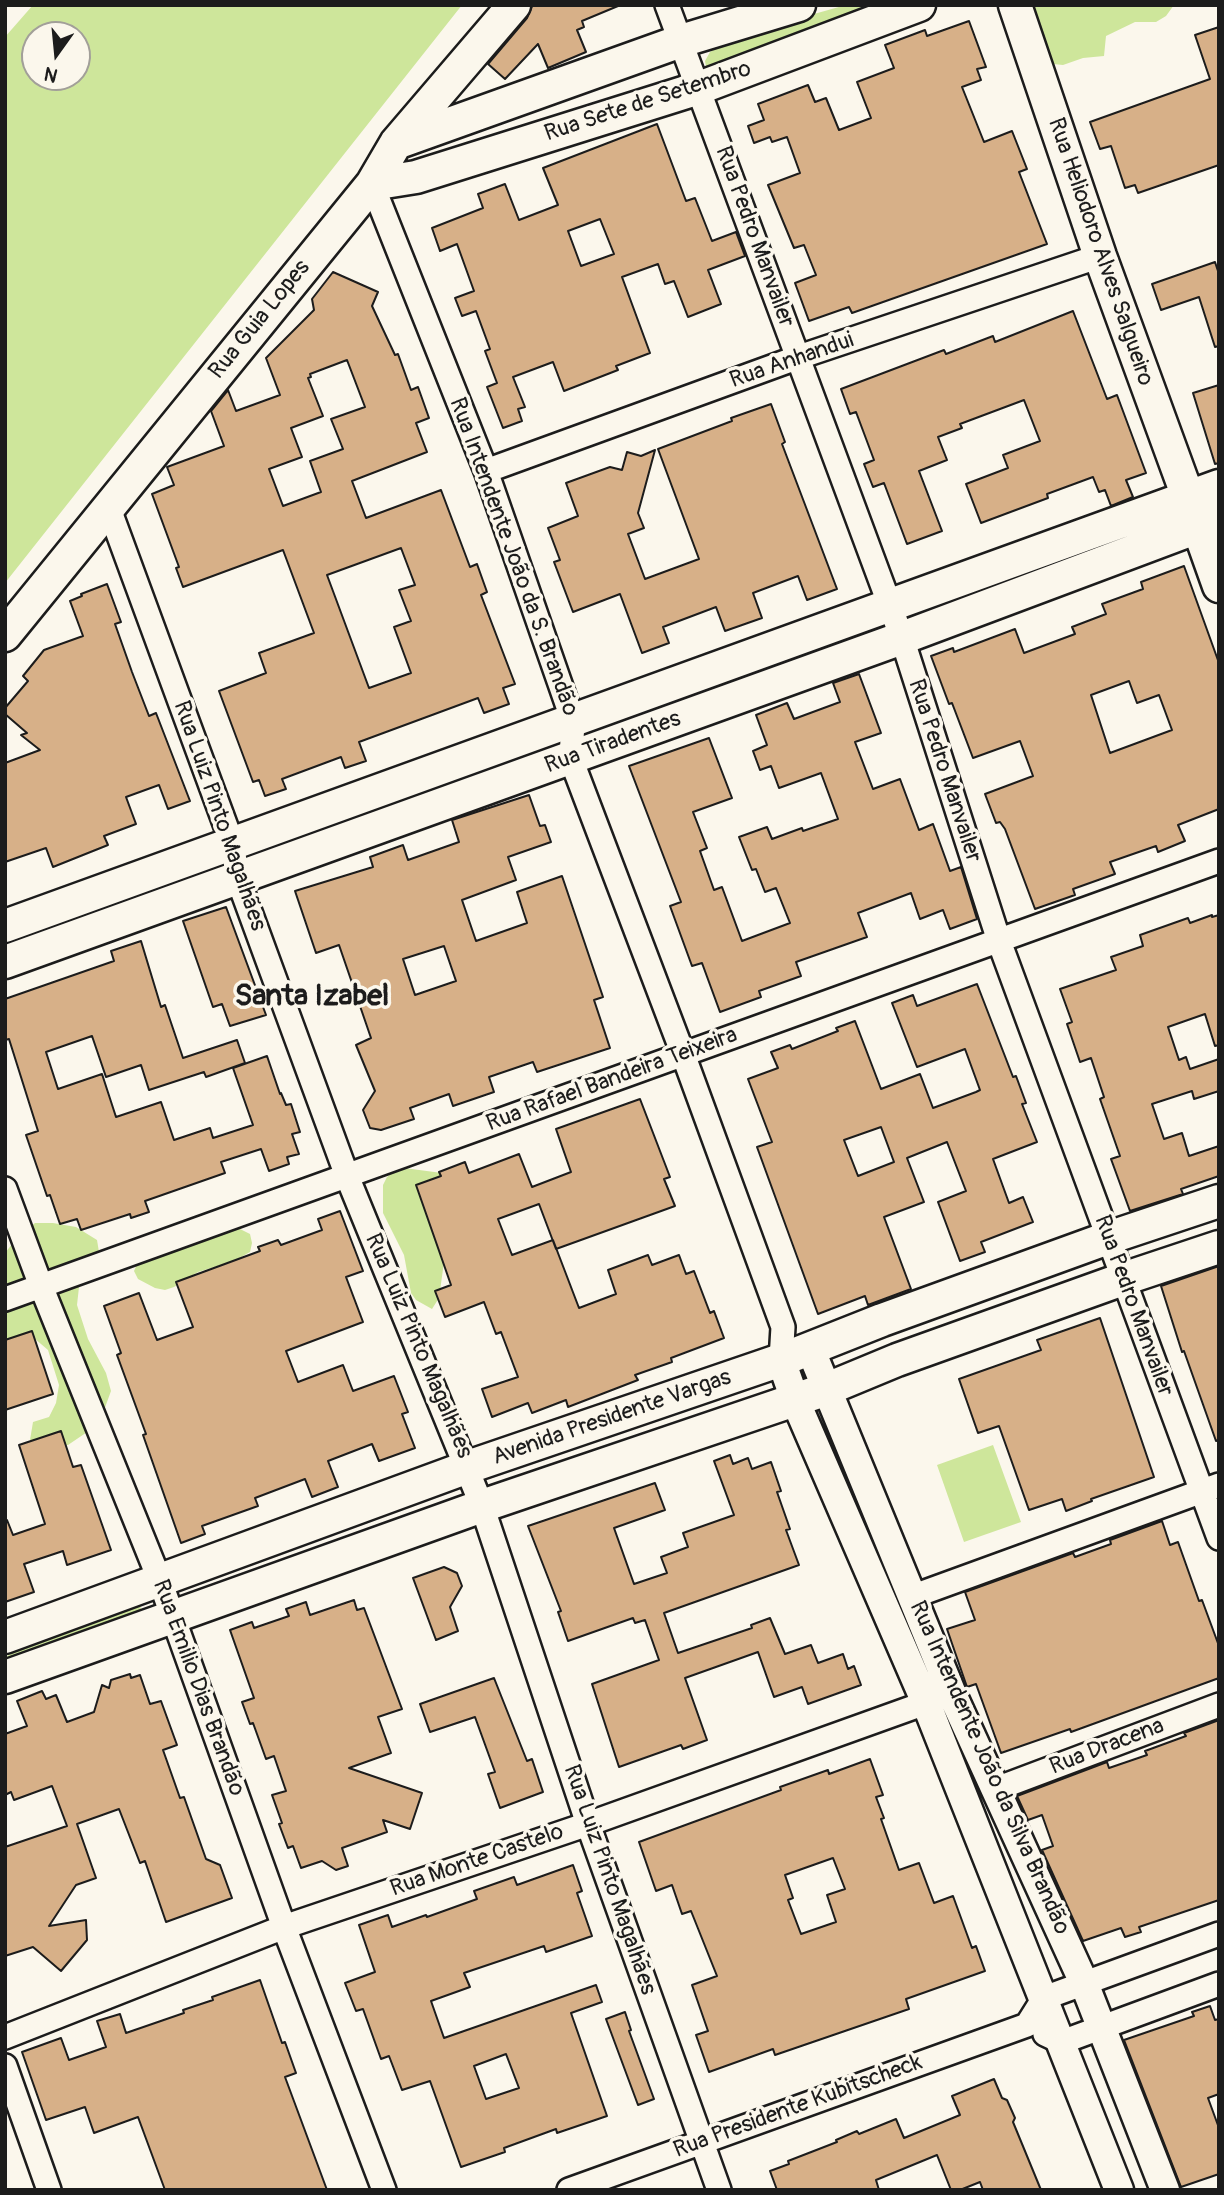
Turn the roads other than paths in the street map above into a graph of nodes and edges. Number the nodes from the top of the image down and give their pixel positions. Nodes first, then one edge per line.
1 (514, 5) edge
2 (667, 5) edge
3 (799, 5) edge
4 (919, 5) edge
5 (1014, 5) edge
6 (681, 41) junction
7 (699, 88) junction
8 (396, 143) junction
9 (372, 184) junction
10 (1100, 256) junction
11 (799, 357) junction
12 (486, 471) junction
13 (1219, 485) edge
14 (1188, 497) junction
15 (108, 506) junction
16 (1208, 523) edge
17 (1219, 586) edge
18 (890, 606) junction
19 (5, 635) edge
20 (902, 638) junction
21 (573, 721) junction
22 (570, 759) junction
23 (232, 843) junction
24 (1219, 861) edge
25 (238, 878) junction
26 (5, 926) edge
27 (999, 941) junction
28 (5, 962) edge
29 (683, 1054) junction
30 (347, 1176) junction
31 (5, 1189) edge
32 (1219, 1201) edge
33 (1108, 1238) junction
34 (1219, 1247) edge
35 (1123, 1279) junction
36 (41, 1286) junction
37 (5, 1299) edge
38 (783, 1327) junction
39 (810, 1348) junction
40 (781, 1360) junction
41 (827, 1389) junction
42 (796, 1400) junction
43 (468, 1468) junction
44 (1210, 1489) edge
45 (482, 1506) junction
46 (1219, 1538) edge
47 (160, 1581) junction
48 (914, 1596) junction
49 (173, 1618) junction
50 (5, 1637) edge
51 (5, 1677) edge
52 (952, 1694) junction
53 (926, 1703) junction
54 (1219, 1705) edge
55 (996, 1789) junction
56 (588, 1824) junction
57 (284, 1927) junction
58 (1219, 1934) edge
59 (1084, 1983) junction
60 (1219, 1984) edge
61 (1044, 1998) junction
62 (1027, 2025) junction
63 (1101, 2026) junction
64 (5, 2038) edge
65 (1062, 2042) junction
66 (5, 2066) edge
67 (702, 2141) junction
68 (49, 2190) edge
69 (384, 2190) edge
70 (569, 2190) edge
71 (719, 2190) edge
72 (1119, 2190) edge
73 (1166, 2190) edge

1 - 8 main road, Rua Guia Lopes
2 - 6 street, Rua Pedro Manvailer
3 - 6 main road, Rua Sete de Setembro
4 - 7 main road, Rua Sete de Setembro
5 - 10 main road, Rua Heliodoro Alves Salgueiro
6 - 7 street, Rua Pedro Manvailer
6 - 8 main road, Rua Sete de Setembro
7 - 9 main road, Rua Sete de Setembro
7 - 11 street, Rua Pedro Manvailer
8 - 9 main road, Rua Guia Lopes
9 - 12 street, Rua Intendente João da S. Brandão
9 - 15 main road, Rua Guia Lopes
10 - 11 street, Rua Anhandui
10 - 14 main road, Rua Heliodoro Alves Salgueiro
11 - 12 street, Rua Anhandui
11 - 18 street, Rua Pedro Manvailer
12 - 21 street, Rua Intendente João da S. Brandão
13 - 14 main road, Rua Tiradentes
14 - 16 main road
14 - 18 main road, Rua Tiradentes
15 - 19 main road, Rua Guia Lopes
15 - 23 street, Rua Luiz Pinto Magalhães
16 - 17 main road
16 - 20 main road, Rua Tiradentes
18 - 20 street, Rua Pedro Manvailer
18 - 21 main road, Rua Tiradentes
20 - 22 main road, Rua Tiradentes
20 - 27 street, Rua Pedro Manvailer
21 - 22 street, Rua Intendente João da S. Brandão
21 - 23 main road, Rua Tiradentes
22 - 25 main road, Rua Tiradentes
22 - 29 street, Rua Intendente João da S. Brandão
23 - 25 street, Rua Luiz Pinto Magalhães
23 - 26 main road, Rua Tiradentes
24 - 27 street, Rua Rafael Bandeira Teixeira
25 - 28 main road, Rua Tiradentes
25 - 30 street, Rua Luiz Pinto Magalhães
27 - 29 street, Rua Rafael Bandeira Teixeira
27 - 33 street, Rua Pedro Manvailer
29 - 30 street, Rua Rafael Bandeira Teixeira
29 - 38 street, Rua Intendente João da S. Brandão
30 - 36 street, Rua Rafael Bandeira Teixeira
30 - 43 street, Rua Luiz Pinto Magalhães
31 - 36 street, Rua Emilio Dias Brandão
32 - 33 main road, Avenida Presidente Vargas
33 - 35 street, Rua Pedro Manvailer
33 - 39 main road, Avenida Presidente Vargas
34 - 35 main road, Avenida Presidente Vargas
35 - 41 main road, Avenida Presidente Vargas
35 - 44 street, Rua Pedro Manvailer
36 - 37 street, Rua Rafael Bandeira Teixeira
36 - 47 street, Rua Emilio Dias Brandão
38 - 39 street
38 - 40 street, Rua Intendente João da S. Brandão
39 - 40 main road, Avenida Presidente Vargas
39 - 41 street, Rua Intendente João da Silva Brandão
40 - 42 street, Rua Intendente João da Silva Brandão
40 - 43 main road, Avenida Presidente Vargas
41 - 42 main road, Avenida Presidente Vargas
41 - 48 street, Rua Intendente João da Silva Brandão
42 - 45 main road, Avenida Presidente Vargas
42 - 53 street, Rua Intendente João da Silva Brandão
43 - 45 street, Rua Luiz Pinto Magalhães
43 - 47 main road, Avenida Presidente Vargas
44 - 46 street, Rua Pedro Manvailer
44 - 48 street
45 - 49 main road, Avenida Presidente Vargas
45 - 56 street, Rua Luiz Pinto Magalhães
47 - 49 street, Rua Emilio Dias Brandão
47 - 50 main road, Avenida Presidente Vargas
48 - 52 street, Rua Intendente João da Silva Brandão
49 - 51 main road, Avenida Presidente Vargas
49 - 57 street, Rua Emilio Dias Brandão
52 - 53 street, Rua Monte Castelo
52 - 55 street, Rua Intendente João da Silva Brandão
53 - 56 street, Rua Monte Castelo
53 - 61 street, Rua Intendente João da Silva Brandão
54 - 55 street, Rua Dracena
55 - 59 street, Rua Intendente João da Silva Brandão
56 - 57 street, Rua Monte Castelo
56 - 67 street, Rua Luiz Pinto Magalhães
57 - 64 street, Rua Monte Castelo
57 - 69 street, Rua Emilio Dias Brandão
58 - 59 street
59 - 61 street
59 - 63 street, Rua Intendente João da Silva Brandão
60 - 63 street
61 - 62 street
61 - 65 street, Rua Intendente João da Silva Brandão
62 - 65 street
62 - 67 street, Rua Presidente Kubitscheck
63 - 65 street
63 - 73 street, Rua Intendente João da Silva Brandão
65 - 72 street, Rua Intendente João da Silva Brandão
66 - 68 street
67 - 70 street, Rua Presidente Kubitscheck
67 - 71 street, Rua Luiz Pinto Magalhães

